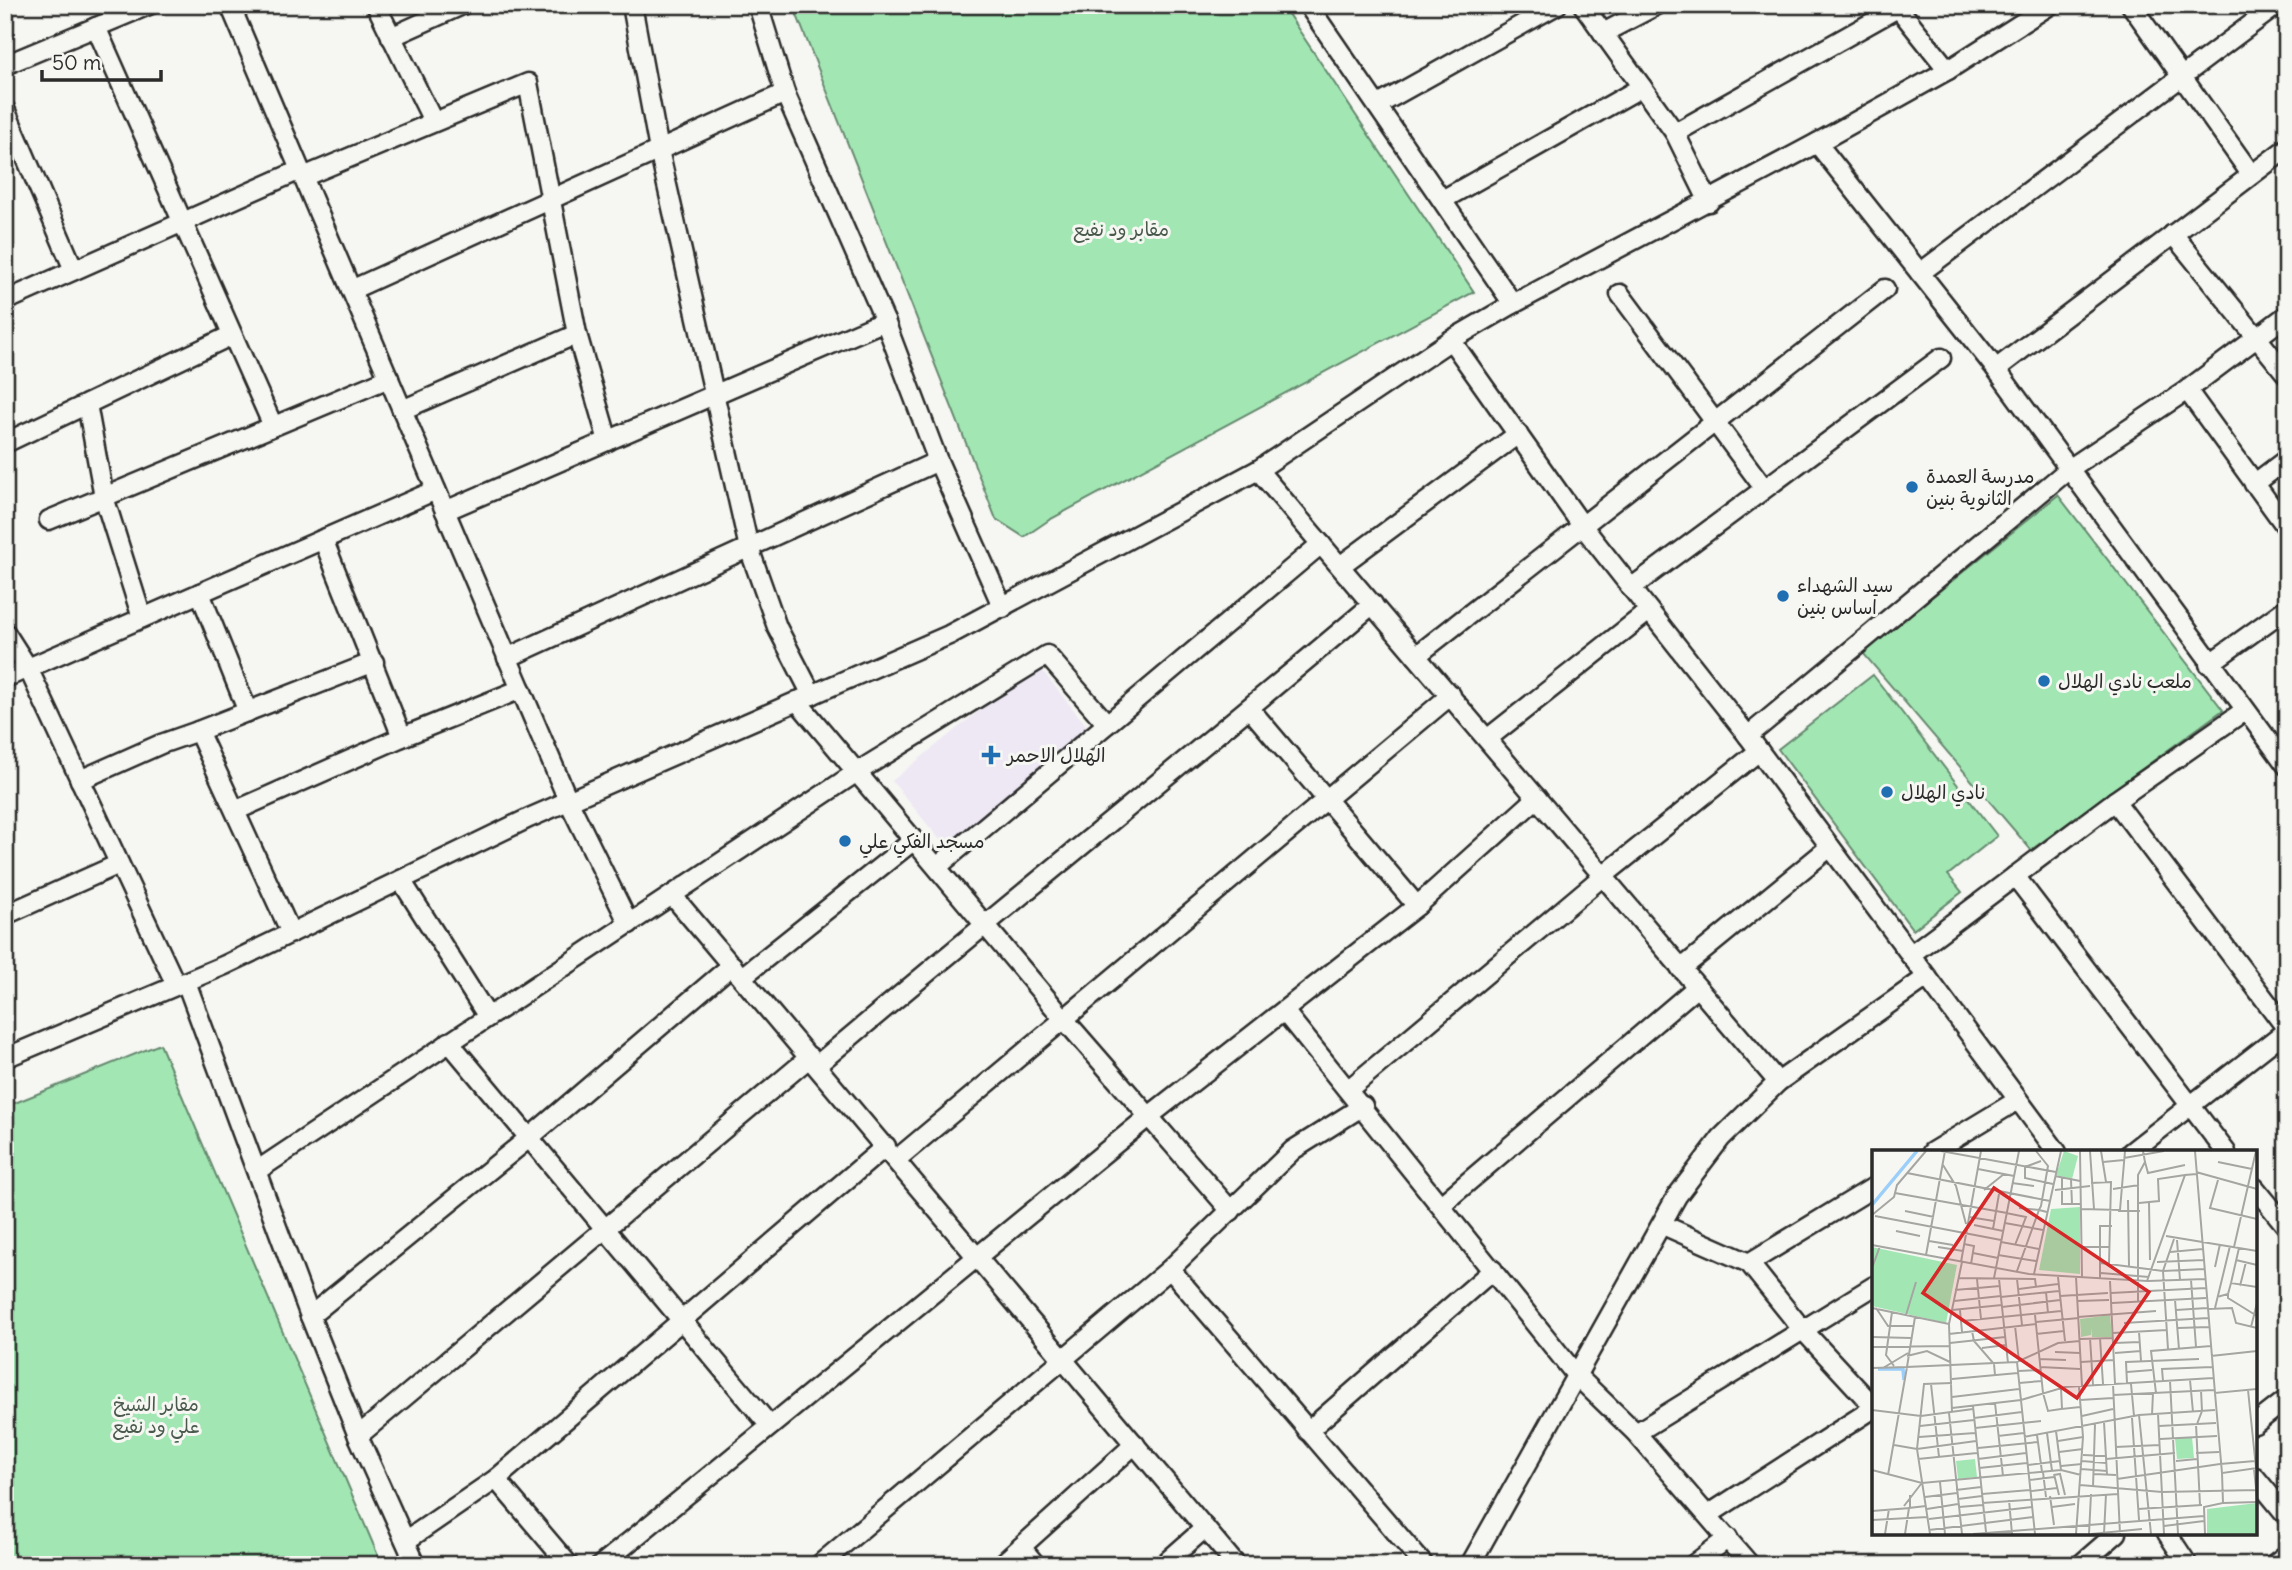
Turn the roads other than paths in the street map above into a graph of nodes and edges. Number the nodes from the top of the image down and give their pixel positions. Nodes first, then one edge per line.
1 (149, 5) edge
2 (230, 5) edge
3 (376, 5) edge
4 (462, 5) edge
5 (632, 5) edge
6 (758, 5) edge
7 (1308, 5) edge
8 (1557, 5) edge
9 (1583, 5) edge
10 (1657, 5) edge
11 (2050, 5) edge
12 (2131, 5) edge
13 (2277, 5) edge
14 (1899, 6) edge
15 (96, 27) junction
16 (1603, 33) junction
17 (391, 37) junction
18 (5, 65) edge
19 (1948, 69) junction
20 (2180, 78) junction
21 (1642, 87) junction
22 (785, 93) junction
23 (1378, 105) junction
24 (5, 109) edge
25 (433, 121) junction
26 (1675, 133) junction
27 (1818, 143) junction
28 (2287, 148) edge
29 (659, 150) junction
30 (302, 173) junction
31 (2251, 174) junction
32 (551, 199) junction
33 (1444, 199) junction
34 (1709, 202) junction
35 (181, 223) junction
36 (2172, 234) junction
37 (74, 270) junction
38 (1920, 273) junction
39 (1885, 289) dead end
40 (351, 290) junction
41 (1620, 294) dead end
42 (5, 301) edge
43 (1513, 304) junction
44 (2287, 315) edge
45 (885, 321) junction
46 (577, 334) junction
47 (232, 335) junction
48 (2258, 337) junction
49 (1451, 341) junction
50 (1941, 358) dead end
51 (1996, 369) junction
52 (2287, 375) edge
53 (388, 378) junction
54 (2188, 390) junction
55 (716, 394) junction
56 (88, 404) junction
57 (402, 410) junction
58 (1714, 420) junction
59 (273, 426) junction
60 (1518, 434) junction
61 (608, 441) junction
62 (5, 443) edge
63 (2287, 459) edge
64 (938, 461) junction
65 (2069, 469) junction
66 (1258, 470) junction
67 (2254, 484) junction
68 (1764, 488) junction
69 (436, 490) junction
70 (104, 497) junction
71 (445, 511) junction
72 (49, 520) dead end
73 (1581, 524) junction
74 (2287, 528) edge
75 (323, 540) junction
76 (1321, 544) junction
77 (749, 548) junction
78 (1340, 566) junction
79 (1631, 587) junction
80 (200, 593) junction
81 (1373, 604) junction
82 (1003, 608) junction
83 (2287, 608) edge
84 (1649, 611) junction
85 (142, 618) junction
86 (5, 632) edge
87 (1416, 656) junction
88 (508, 658) junction
89 (374, 662) junction
90 (2209, 664) junction
91 (28, 668) junction
92 (5, 678) edge
93 (521, 689) junction
94 (1451, 695) junction
95 (804, 698) junction
96 (1250, 709) junction
97 (2244, 711) junction
98 (248, 712) junction
99 (1107, 724) junction
100 (198, 731) junction
101 (1748, 736) junction
102 (402, 737) junction
103 (1487, 739) junction
104 (1759, 751) junction
105 (2287, 766) edge
106 (857, 772) junction
107 (80, 779) junction
108 (1537, 797) junction
109 (1328, 799) junction
110 (568, 800) junction
111 (2115, 801) junction
112 (237, 810) junction
113 (914, 840) junction
114 (1830, 847) junction
115 (119, 864) junction
116 (937, 867) junction
117 (1603, 876) junction
118 (2015, 876) junction
119 (401, 880) junction
120 (673, 895) junction
121 (1417, 906) junction
122 (5, 915) edge
123 (984, 923) junction
124 (629, 924) junction
125 (292, 933) junction
126 (1910, 955) junction
127 (1681, 970) junction
128 (737, 971) junction
129 (1927, 977) junction
130 (181, 983) junction
131 (1697, 987) junction
132 (1284, 1011) junction
133 (488, 1017) junction
134 (1063, 1018) junction
135 (2287, 1029) edge
136 (449, 1042) junction
137 (5, 1058) edge
138 (814, 1061) junction
139 (1778, 1082) junction
140 (1349, 1089) junction
141 (2018, 1100) junction
142 (1363, 1106) junction
143 (2189, 1107) junction
144 (1148, 1117) junction
145 (529, 1138) junction
146 (1936, 1150) edge
147 (2056, 1150) edge
148 (2134, 1150) edge
149 (2224, 1150) edge
150 (891, 1153) junction
151 (257, 1170) junction
152 (2257, 1190) edge
153 (1872, 1191) edge
154 (1441, 1205) junction
155 (1231, 1211) junction
156 (1663, 1225) junction
157 (2287, 1227) edge
158 (605, 1228) junction
159 (978, 1256) junction
160 (1749, 1263) junction
161 (1170, 1269) junction
162 (1493, 1269) junction
163 (1872, 1287) edge
164 (310, 1316) junction
165 (680, 1319) junction
166 (1802, 1329) junction
167 (1064, 1359) junction
168 (1576, 1375) junction
169 (2287, 1399) edge
170 (1872, 1406) edge
171 (1872, 1409) edge
172 (2257, 1419) edge
173 (770, 1426) junction
174 (1308, 1432) junction
175 (1636, 1433) junction
176 (358, 1436) junction
177 (1135, 1444) junction
178 (496, 1479) junction
179 (2257, 1480) edge
180 (1708, 1515) junction
181 (2287, 1516) edge
182 (1205, 1528) junction
183 (2115, 1535) edge
184 (2168, 1535) edge
185 (1728, 1538) junction
186 (407, 1540) junction
187 (1020, 1547) junction
188 (2287, 1554) edge
189 (416, 1565) edge
190 (569, 1565) edge
191 (601, 1565) edge
192 (819, 1565) edge
193 (1001, 1565) edge
194 (1036, 1565) edge
195 (1163, 1565) edge
196 (1236, 1565) edge
197 (1424, 1565) edge
198 (1470, 1565) edge
199 (1693, 1565) edge
200 (1749, 1565) edge
201 (2080, 1565) edge
202 (2188, 1565) edge
203 (2273, 1565) edge

1 - 15 street
2 - 30 street
3 - 17 street
4 - 17 street
5 - 29 street
6 - 22 street
7 - 23 street
8 - 23 street
9 - 16 street
10 - 16 street
11 - 19 street
12 - 20 street
13 - 20 street
14 - 19 street
14 - 26 street
15 - 18 street
15 - 35 street
16 - 21 street
17 - 25 street
19 - 27 street
20 - 31 street
20 - 38 street
21 - 26 street
21 - 33 street
22 - 29 street
22 - 45 street
23 - 33 street
24 - 37 street
25 - 30 street
25 - 32 street
26 - 34 street
27 - 34 street
27 - 38 street
28 - 31 street
29 - 32 street
29 - 55 street
30 - 35 street
30 - 40 street
31 - 36 street
32 - 40 street
32 - 46 street
33 - 43 street
34 - 43 street
35 - 37 street
35 - 47 street
36 - 48 street
36 - 51 street
37 - 42 street
38 - 51 street
39 - 58 street
40 - 53 street
41 - 58 street
43 - 49 street
44 - 48 street
45 - 55 street
45 - 64 street
46 - 57 street
46 - 61 street
47 - 56 street
47 - 59 street
48 - 52 street
48 - 54 street
49 - 60 street
49 - 66 street
50 - 68 street
51 - 65 street
53 - 57 street
53 - 59 street
54 - 65 street
54 - 67 street
55 - 61 street
55 - 77 street
56 - 62 street
56 - 70 street
57 - 69 street
58 - 68 street
58 - 73 street
59 - 70 street
60 - 73 street
60 - 78 street
61 - 71 street
63 - 67 street
64 - 77 street
64 - 82 street
65 - 90 street
65 - 101 street
66 - 76 street
66 - 82 street
67 - 74 street
68 - 79 street
69 - 71 street
69 - 75 street
70 - 72 street
70 - 85 street
71 - 88 street
73 - 79 street
73 - 87 street
75 - 80 street
75 - 89 street
76 - 78 street
76 - 99 street
77 - 88 street
77 - 95 street
78 - 81 street
79 - 84 street
80 - 85 street
80 - 98 street
81 - 87 street
81 - 96 street
82 - 95 street
83 - 90 street
84 - 101 street
84 - 103 street
85 - 91 street
86 - 91 street
87 - 94 street
88 - 93 street
89 - 98 street
89 - 102 street
90 - 97 street
91 - 92 street
91 - 107 street
93 - 102 street
93 - 110 street
94 - 103 street
94 - 109 street
95 - 106 street
95 - 110 street
96 - 109 street
96 - 123 street
97 - 105 street
97 - 111 street
98 - 100 street
99 - 106 street
99 - 116 street
100 - 107 street
100 - 112 street
101 - 104 street
102 - 112 street
103 - 108 street
104 - 114 street
104 - 117 street
106 - 113 street
106 - 120 street
107 - 115 street
108 - 117 street
108 - 121 street
109 - 121 street
109 - 134 street
110 - 119 street
110 - 124 street
111 - 118 street
111 - 135 street
112 - 125 street
113 - 116 street
113 - 128 street
114 - 126 street
114 - 127 street
115 - 122 street
115 - 130 street
116 - 123 street
117 - 127 street
117 - 140 street
118 - 126 street
118 - 143 street
119 - 125 street
119 - 133 street
120 - 124 street
120 - 128 street
121 - 132 street
123 - 134 street
123 - 138 street
124 - 133 street
125 - 130 street
126 - 129 street
127 - 131 street
128 - 138 street
128 - 145 street
129 - 139 street
129 - 141 street
130 - 137 street
130 - 151 street
131 - 139 street
131 - 154 street
132 - 140 street
132 - 144 street
133 - 136 street
134 - 144 street
134 - 150 street
135 - 143 street
136 - 145 street
136 - 151 street
138 - 150 street
138 - 158 street
139 - 156 street
140 - 142 street
141 - 146 street
141 - 147 street
142 - 154 street
142 - 155 street
143 - 148 street
143 - 149 street
144 - 155 street
144 - 159 street
145 - 158 street
145 - 164 street
150 - 159 street
150 - 165 street
151 - 164 street
152 - 157 street
153 - 160 street
154 - 162 street
155 - 161 street
156 - 160 street
156 - 168 street
158 - 165 street
158 - 176 street
159 - 167 street
159 - 173 street
160 - 166 street
161 - 167 street
161 - 174 street
162 - 168 street
162 - 174 street
163 - 166 street
164 - 176 street
165 - 173 street
165 - 178 street
166 - 170 street
166 - 175 street
167 - 177 street
167 - 192 street
168 - 175 street
168 - 198 street
169 - 172 street
171 - 180 street
173 - 191 street
174 - 197 street
175 - 180 street
176 - 186 street
177 - 182 street
177 - 187 street
178 - 186 street
178 - 190 street
179 - 181 street
180 - 185 street
182 - 195 street
182 - 196 street
183 - 201 street
184 - 202 street
185 - 199 street
185 - 200 street
186 - 189 street
187 - 193 street
187 - 194 street
188 - 203 street

